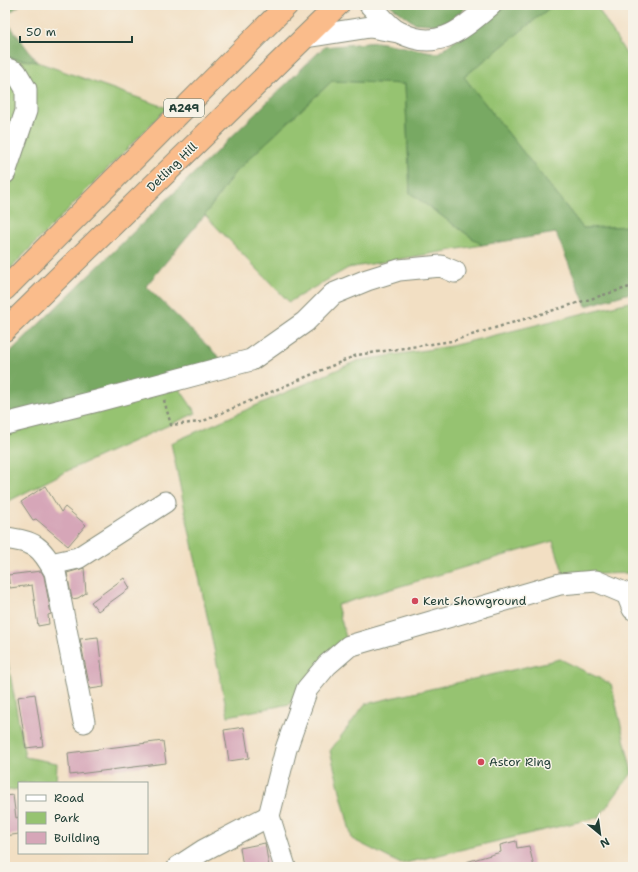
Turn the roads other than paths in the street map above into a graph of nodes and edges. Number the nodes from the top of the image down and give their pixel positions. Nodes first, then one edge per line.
1 (338, 5) edge
2 (364, 5) edge
3 (370, 5) edge
4 (491, 5) edge
5 (287, 6) edge
6 (345, 30) junction
7 (398, 32) junction
8 (306, 37) junction
9 (5, 68) edge
10 (5, 173) edge
11 (455, 272) dead end
12 (5, 288) edge
13 (5, 330) edge
14 (5, 424) edge
15 (166, 502) dead end
16 (5, 538) edge
17 (51, 564) junction
18 (633, 609) edge
19 (84, 722) dead end
20 (269, 816) junction
21 (178, 867) edge
22 (285, 867) edge

1 - 8 highway, Detling Hill / A249
2 - 6 street
3 - 7 street
4 - 7 street
5 - 12 highway, A249
6 - 7 street
6 - 8 street
8 - 13 highway, Detling Hill / A249
9 - 10 street
11 - 14 street
15 - 17 street
16 - 17 street
17 - 19 street
18 - 20 street
20 - 21 street
20 - 22 street

